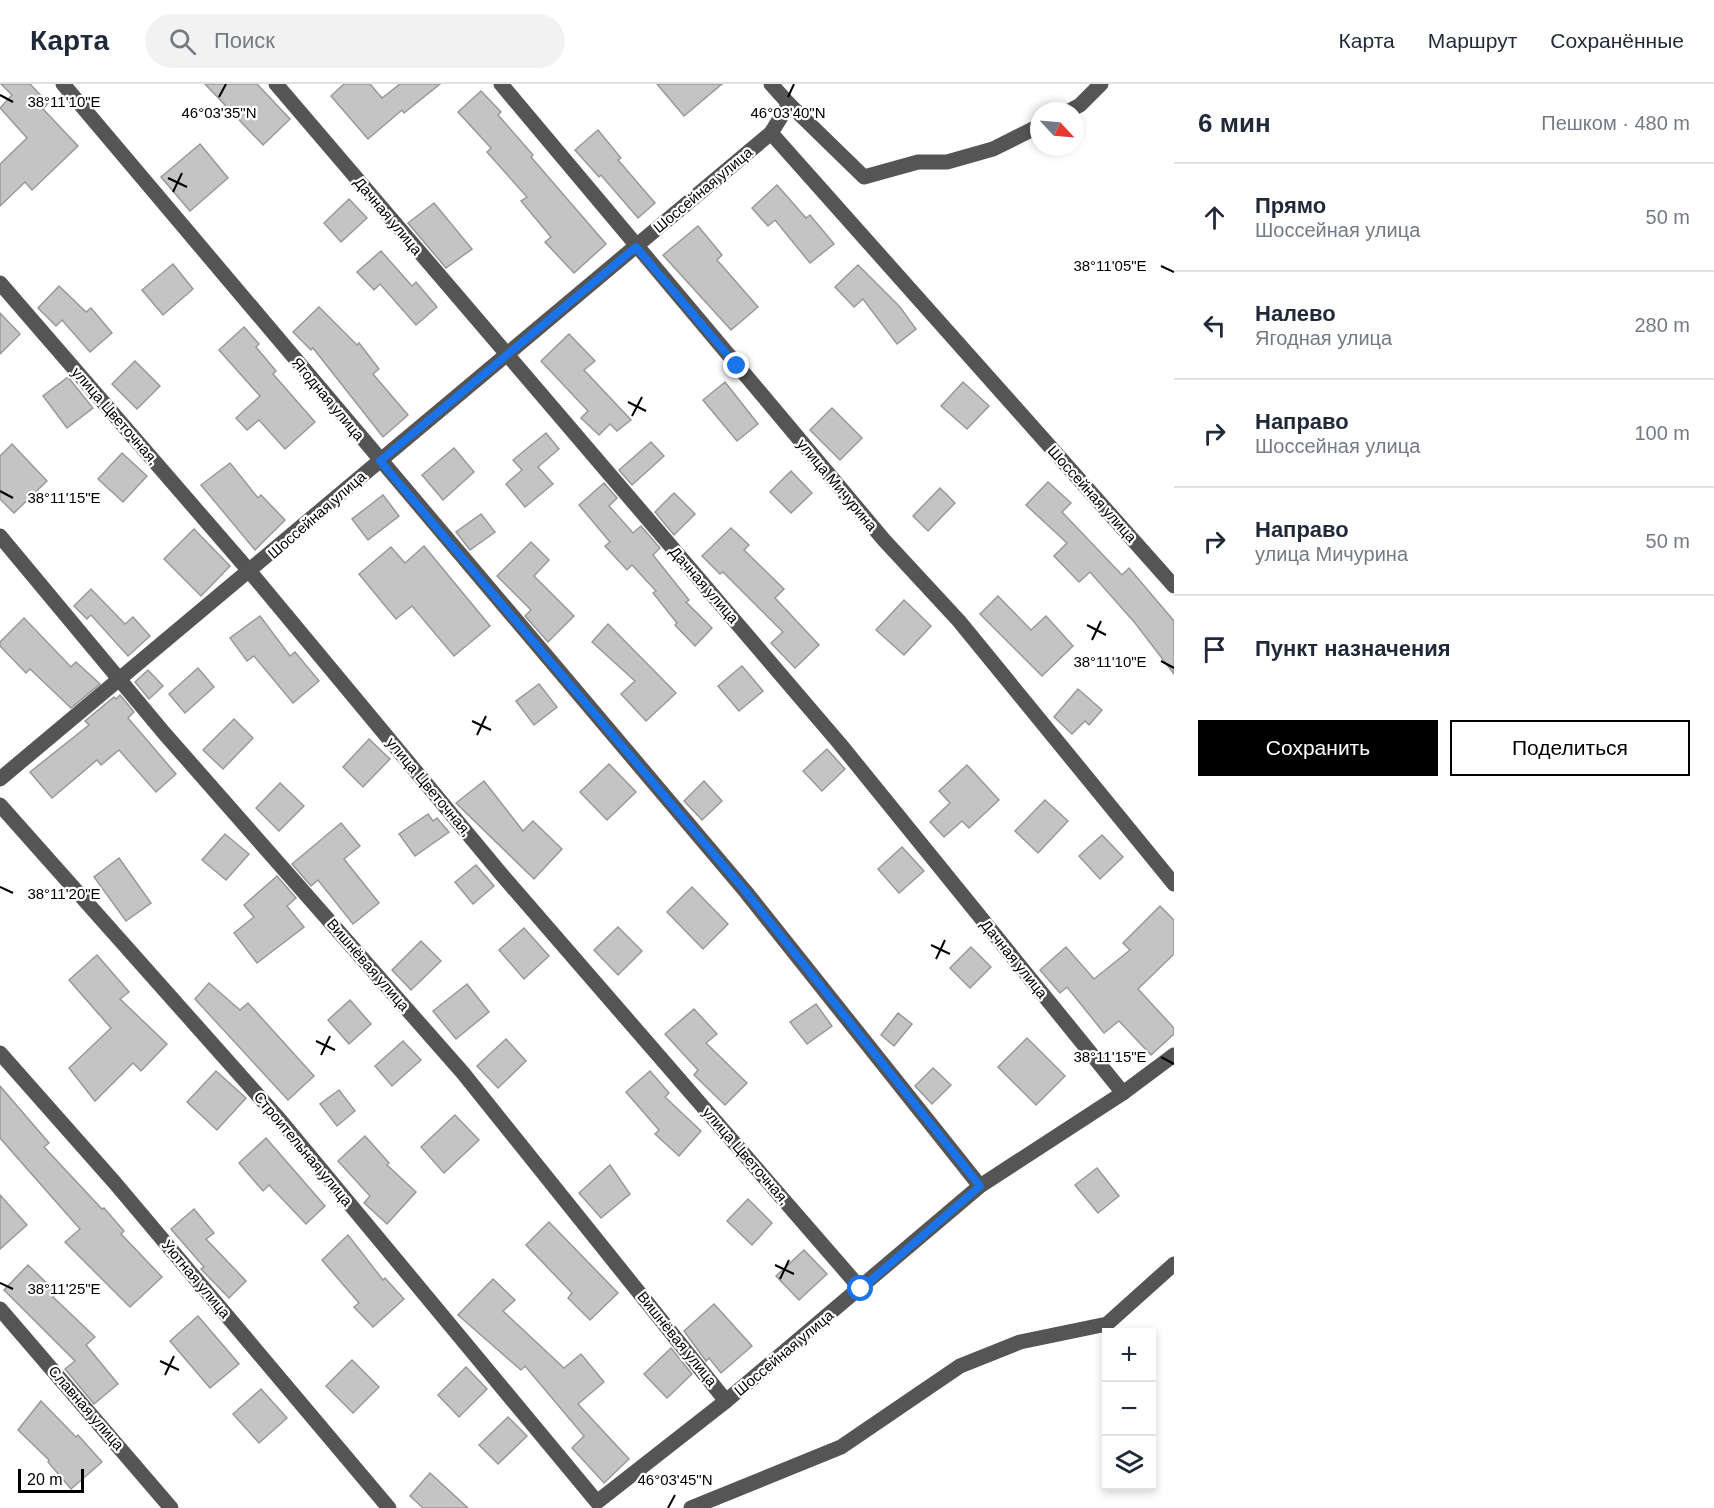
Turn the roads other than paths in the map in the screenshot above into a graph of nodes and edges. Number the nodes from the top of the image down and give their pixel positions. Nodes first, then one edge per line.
1 (63, 84) edge
2 (276, 84) edge
3 (501, 84) edge
4 (771, 84) edge
5 (1101, 84) edge
6 (1083, 102) edge
7 (789, 104) junction
8 (1030, 130) edge
9 (771, 133) junction
10 (636, 247) junction
11 (0, 283) edge
12 (506, 354) junction
13 (380, 461) junction
14 (0, 536) edge
15 (251, 573) junction
16 (1174, 586) edge
17 (121, 679) junction
18 (0, 779) edge
19 (0, 805) edge
20 (1174, 884) edge
21 (0, 1053) edge
22 (1174, 1055) edge
23 (1123, 1093) junction
24 (980, 1186) junction
25 (1174, 1264) edge
26 (861, 1289) junction
27 (0, 1309) edge
28 (726, 1401) junction
29 (597, 1502) joint
30 (171, 1508) edge
31 (389, 1508) edge
32 (691, 1508) edge

1 - 13 street, Ягодная улица
2 - 12 street, Дачная улица
3 - 10 street, улица Мичурина
4 - 7 street
5 - 6 street
7 - 8 street
7 - 9 street, Шоссейная улица
9 - 10 street, Шоссейная улица
9 - 16 street, Шоссейная улица
10 - 12 street, Шоссейная улица
10 - 20 street, улица Мичурина
11 - 15 street, улица Цветочная,
12 - 13 street, Шоссейная улица
12 - 23 street, Дачная улица
13 - 15 street, Шоссейная улица
13 - 24 street, Ягодная улица
14 - 17 street, Вишнёвая улица
15 - 17 street, Шоссейная улица
15 - 26 street, улица Цветочная,
17 - 18 street, Шоссейная улица
17 - 28 street, Вишнёвая улица
19 - 29 street, Строительная улица
21 - 31 street, Уютная улица
22 - 23 street, Шоссейная улица
23 - 24 street, Шоссейная улица
24 - 26 street, Шоссейная улица
25 - 32 street
26 - 28 street, Шоссейная улица
27 - 30 street, Славная улица
28 - 29 street, Шоссейная улица

